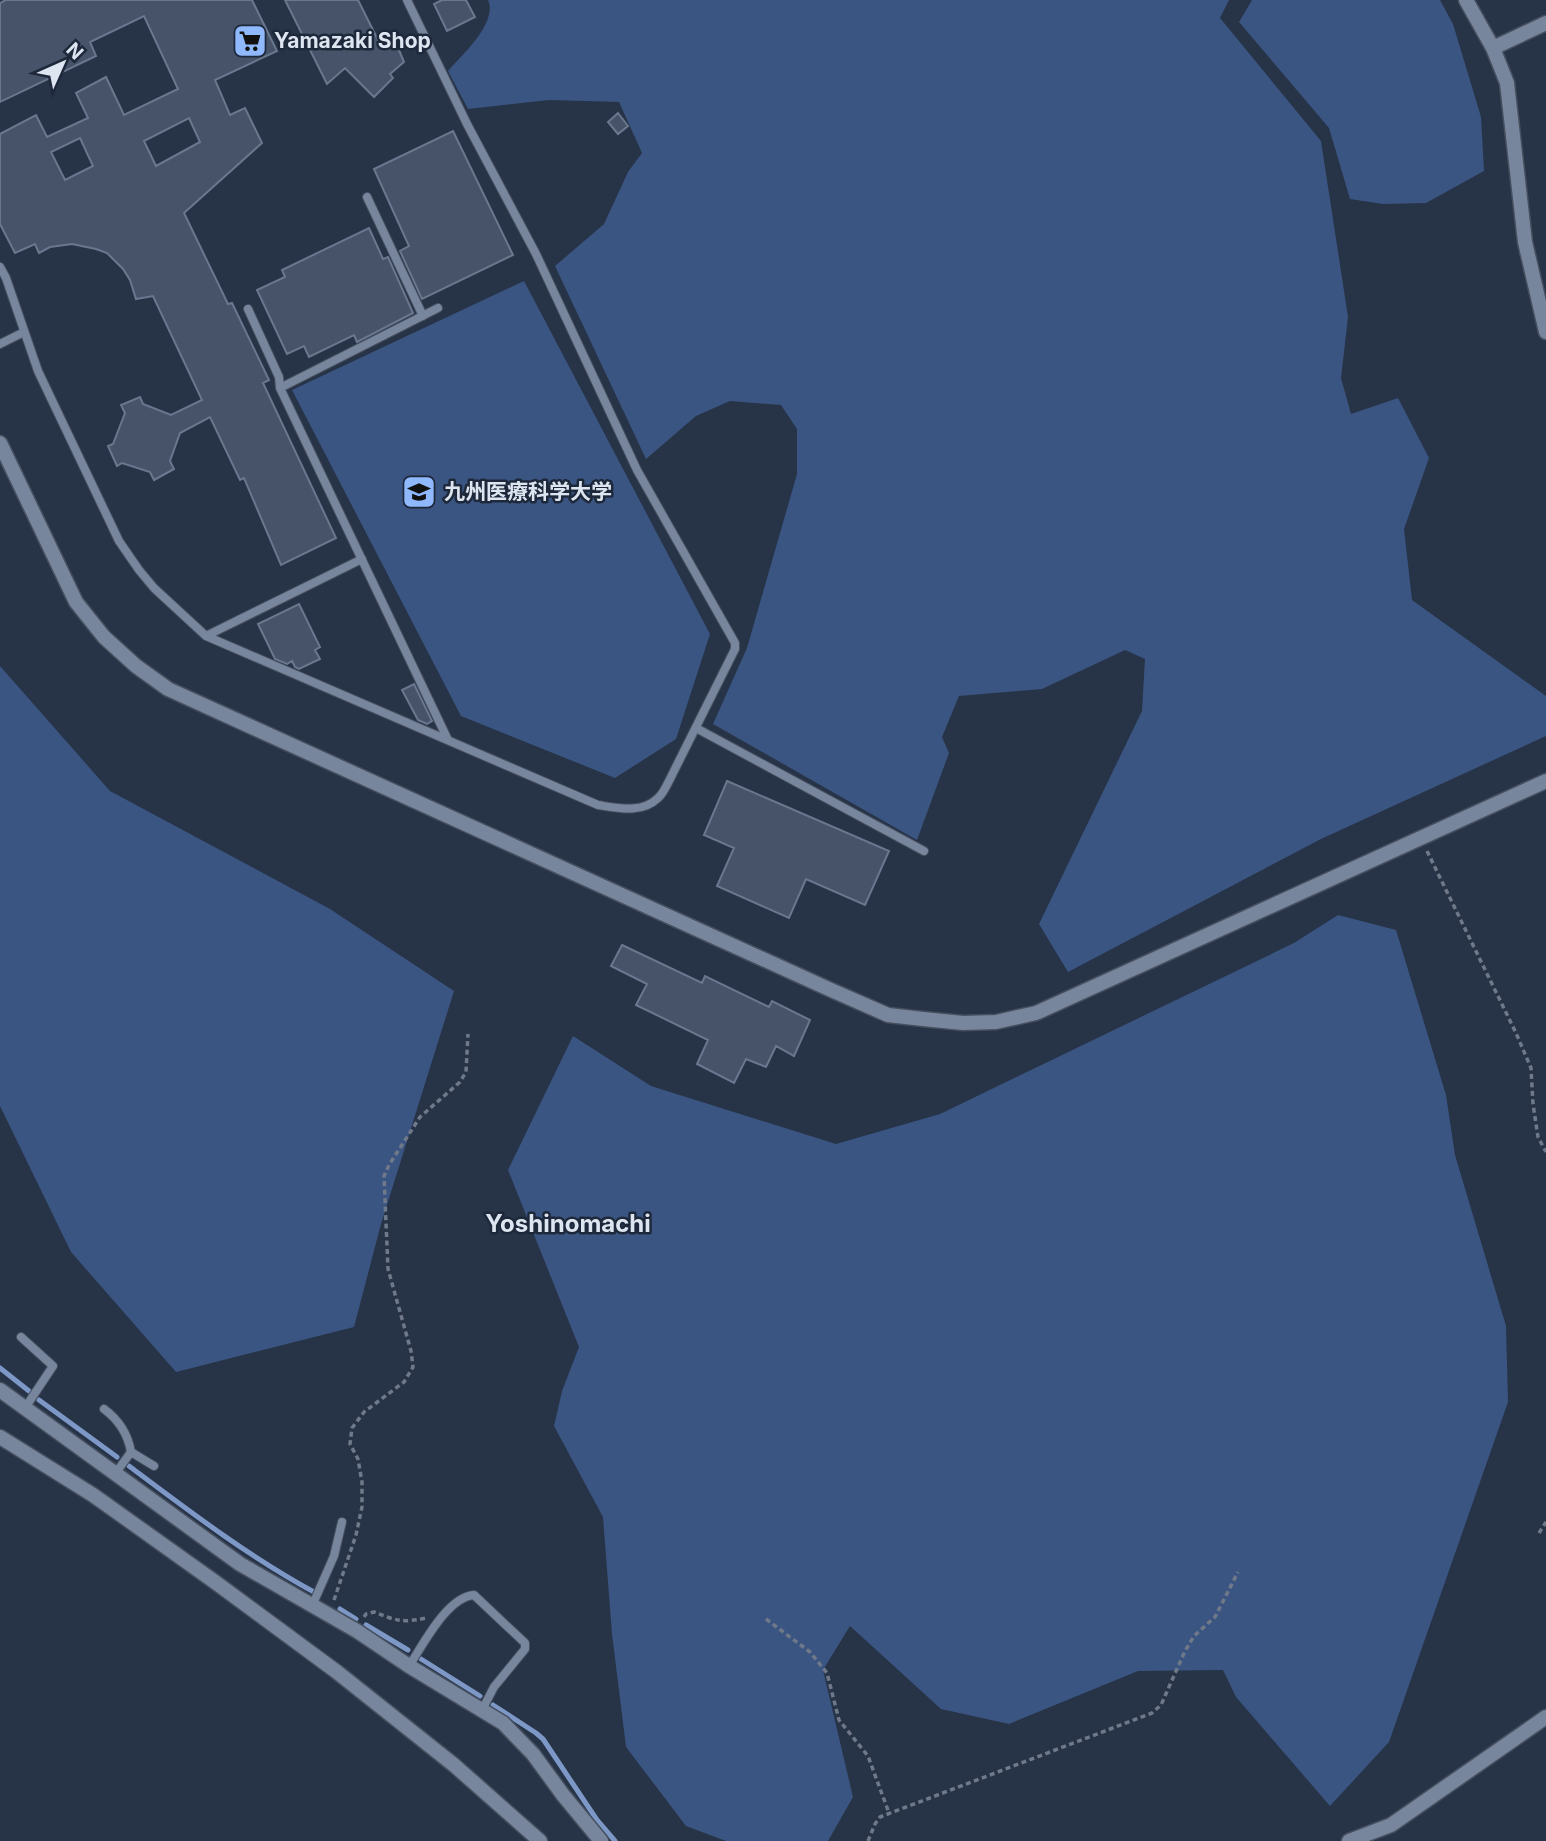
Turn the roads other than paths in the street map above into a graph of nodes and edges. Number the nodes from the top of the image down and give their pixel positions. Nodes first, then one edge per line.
1 (407, 0) edge
2 (1466, 0) edge
3 (1546, 23) edge
4 (1493, 48) junction
5 (367, 197) dead end
6 (0, 267) edge
7 (438, 308) dead end
8 (247, 309) dead end
9 (423, 316) junction
10 (24, 332) junction
11 (1546, 332) edge
12 (0, 344) edge
13 (280, 388) junction
14 (0, 443) edge
15 (362, 559) junction
16 (206, 636) junction
17 (696, 728) junction
18 (447, 740) junction
19 (1546, 781) edge
20 (924, 851) dead end
21 (21, 1338) dead end
22 (0, 1390) edge
23 (24, 1408) junction
24 (104, 1409) dead end
25 (0, 1437) edge
26 (131, 1452) junction
27 (154, 1465) dead end
28 (115, 1474) junction
29 (342, 1522) dead end
30 (312, 1606) junction
31 (409, 1666) junction
32 (482, 1710) junction
33 (1546, 1717) edge
34 (540, 1841) edge
35 (601, 1841) edge
36 (1349, 1841) edge

1 - 17 lane
2 - 4 street
3 - 4 street
4 - 11 street
5 - 9 lane
6 - 10 lane
7 - 9 lane
8 - 13 lane
9 - 13 lane
10 - 12 lane
10 - 16 lane
13 - 15 lane
14 - 19 street
15 - 16 lane
15 - 18 lane
16 - 18 lane
17 - 18 lane
17 - 20 lane
21 - 23 lane
22 - 23 street
23 - 28 street
24 - 26 lane
25 - 34 street
26 - 27 lane
26 - 28 lane
28 - 30 street
29 - 30 lane
30 - 31 street
31 - 32 street
31 - 32 lane
32 - 35 street
33 - 36 street

